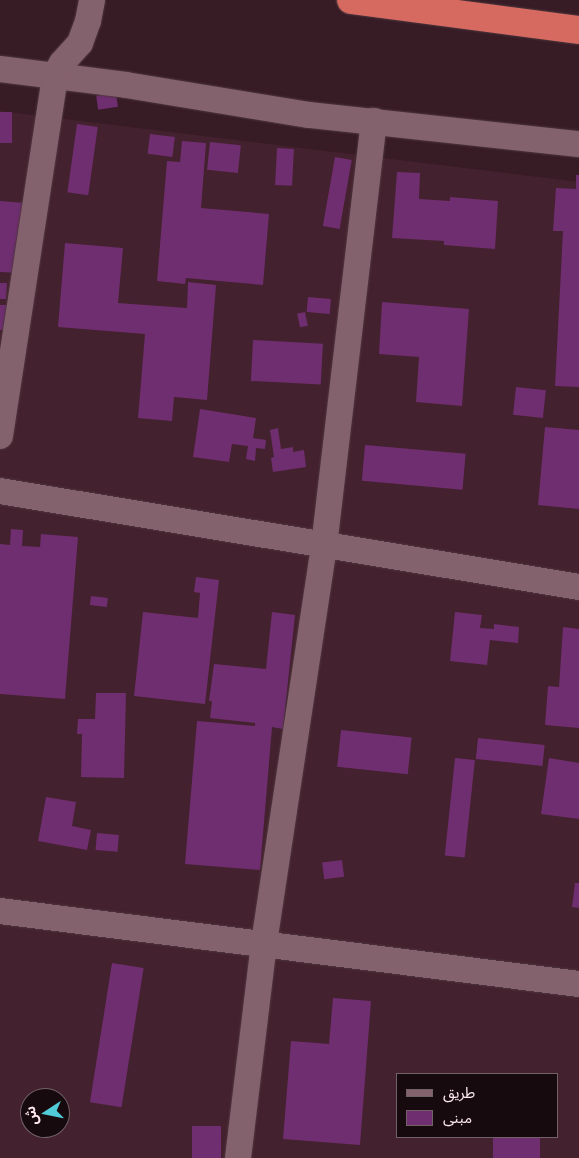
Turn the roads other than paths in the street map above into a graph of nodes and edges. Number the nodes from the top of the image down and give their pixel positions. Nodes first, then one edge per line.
1 (92, 0) edge
2 (351, 0) edge
3 (579, 30) edge
4 (0, 69) edge
5 (55, 76) junction
6 (374, 121) junction
7 (579, 144) edge
8 (0, 436) edge
9 (0, 491) edge
10 (324, 546) junction
11 (579, 588) edge
12 (0, 911) edge
13 (264, 944) junction
14 (579, 984) edge
15 (238, 1158) edge

1 - 5 lane
2 - 3 highway
4 - 5 lane
5 - 6 lane
5 - 8 lane
6 - 7 lane
6 - 10 lane
9 - 10 lane
10 - 11 lane
10 - 13 lane
12 - 13 lane
13 - 14 lane
13 - 15 lane

